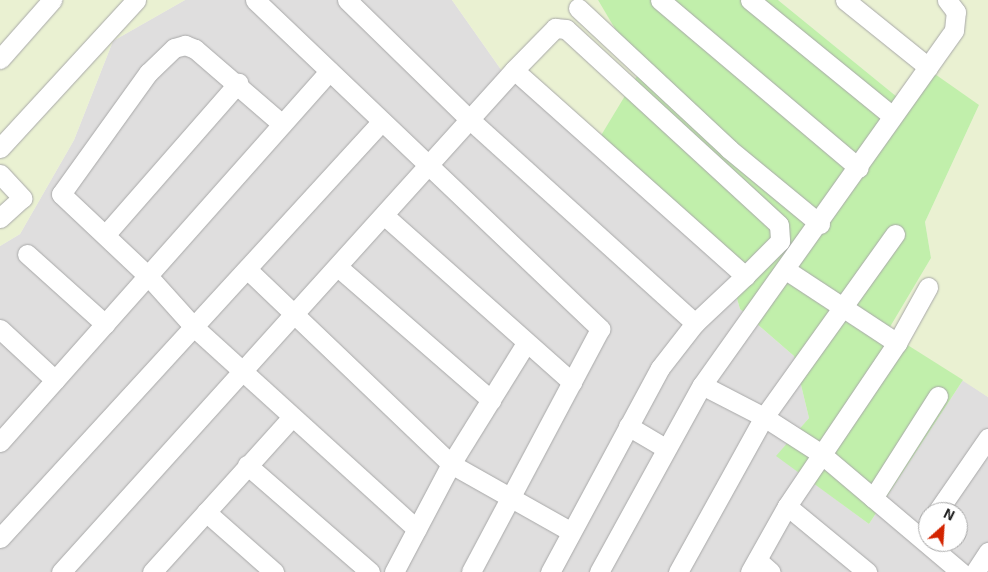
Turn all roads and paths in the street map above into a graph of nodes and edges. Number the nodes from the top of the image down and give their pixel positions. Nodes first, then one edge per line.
1 (52, 0) edge
2 (136, 0) edge
3 (255, 0) edge
4 (347, 0) edge
5 (660, 0) edge
6 (750, 0) edge
7 (845, 0) edge
8 (947, 0) edge
9 (578, 8) dead end
10 (0, 59) edge
11 (928, 67) junction
12 (514, 70) junction
13 (329, 71) junction
14 (238, 83) junction
15 (892, 116) junction
16 (468, 118) junction
17 (381, 122) junction
18 (282, 124) junction
19 (0, 148) edge
20 (427, 167) junction
21 (859, 168) junction
22 (0, 174) edge
23 (386, 217) junction
24 (0, 218) edge
25 (820, 224) junction
26 (106, 234) junction
27 (895, 234) dead end
28 (27, 254) dead end
29 (338, 267) junction
30 (248, 270) junction
31 (786, 270) junction
32 (745, 276) junction
33 (149, 277) junction
34 (928, 287) dead end
35 (842, 306) junction
36 (296, 317) junction
37 (695, 323) junction
38 (105, 324) junction
39 (195, 328) junction
40 (0, 330) edge
41 (526, 343) junction
42 (897, 343) junction
43 (244, 371) junction
44 (55, 380) junction
45 (572, 382) junction
46 (702, 384) junction
47 (938, 396) dead end
48 (491, 400) junction
49 (292, 417) junction
50 (764, 417) junction
51 (628, 426) junction
52 (4, 430) edge
53 (988, 438) edge
54 (666, 448) junction
55 (820, 453) junction
56 (451, 464) junction
57 (248, 466) junction
58 (508, 498) junction
59 (873, 498) junction
60 (944, 502) edge
61 (787, 506) junction
62 (206, 512) junction
63 (918, 528) edge
64 (417, 529) junction
65 (570, 531) junction
66 (0, 538) edge
67 (942, 552) edge
68 (988, 552) edge
69 (760, 568) edge
70 (160, 569) edge
71 (61, 572) edge
72 (274, 572) edge
73 (370, 572) edge
74 (394, 572) edge
75 (471, 572) edge
76 (550, 572) edge
77 (599, 572) edge
78 (678, 572) edge
79 (867, 572) edge
80 (961, 572) edge
81 (974, 572) edge

1 - 10 street
2 - 19 street
3 - 13 street
4 - 16 street
5 - 21 street
6 - 15 street
7 - 11 street
8 - 11 street
9 - 25 street
11 - 15 street
12 - 16 street
12 - 32 street
12 - 32 street
13 - 17 street
13 - 18 street
14 - 18 street
14 - 26 street
14 - 26 street
15 - 21 street
16 - 20 street
16 - 37 street
17 - 20 street
17 - 30 street
18 - 33 street
20 - 23 street
20 - 45 street
21 - 25 street
22 - 24 street
23 - 29 street
23 - 41 street
25 - 31 street
26 - 33 street
27 - 35 street
28 - 38 street
29 - 36 street
29 - 48 street
30 - 36 street
30 - 39 street
31 - 35 street
31 - 46 street
32 - 37 street
33 - 38 street
33 - 39 street
34 - 42 street
35 - 42 street
35 - 50 street
36 - 43 street
36 - 56 street
37 - 51 street
38 - 44 street
39 - 43 street
39 - 66 street
40 - 44 street
41 - 45 street
41 - 48 street
42 - 55 street
43 - 49 street
43 - 71 street
44 - 52 street
45 - 58 street
46 - 50 street
46 - 54 street
47 - 59 street
48 - 56 street
49 - 57 street
49 - 64 street
50 - 55 street
50 - 78 street
51 - 54 street
51 - 65 street
53 - 60 street
54 - 77 street
55 - 59 street
55 - 61 street
56 - 58 street
56 - 64 street
57 - 62 street
57 - 73 street
58 - 65 street
58 - 75 street
59 - 63 street
61 - 69 street
61 - 79 street
62 - 70 street
62 - 72 street
64 - 74 street
65 - 76 street
67 - 80 street
68 - 81 street

